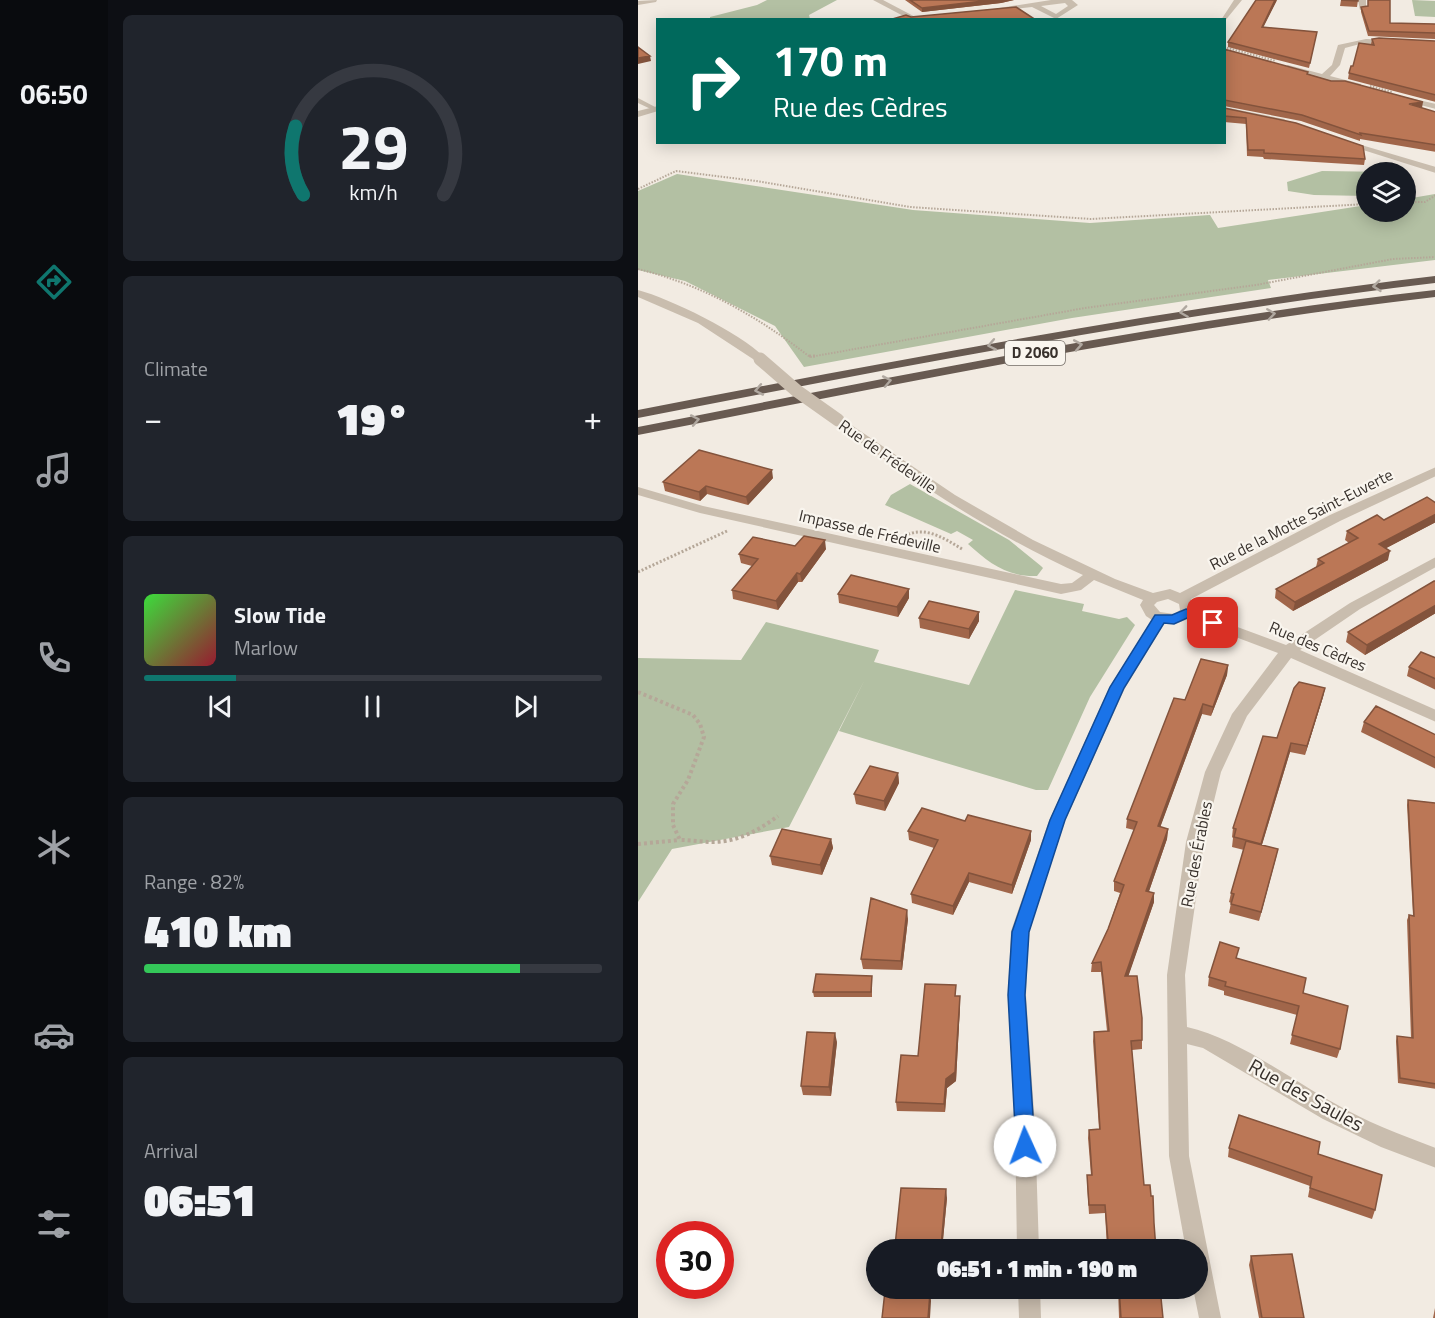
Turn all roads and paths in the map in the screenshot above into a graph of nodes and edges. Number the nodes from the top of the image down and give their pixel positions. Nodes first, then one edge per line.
1 (653, 0) edge
2 (876, 0) edge
3 (1238, 0) edge
4 (1066, 1) edge
5 (638, 3) edge
6 (1034, 5) junction
7 (988, 10) edge
8 (919, 17) edge
9 (1225, 18) edge
10 (1403, 42) edge
11 (1226, 48) edge
12 (1281, 64) joint
13 (1322, 77) junction
14 (1370, 89) edge
15 (1391, 95) edge
16 (638, 100) edge
17 (1436, 107) edge
18 (656, 109) edge
19 (1226, 109) edge
20 (638, 114) edge
21 (1298, 125) edge
22 (1332, 137) edge
23 (1436, 170) edge
24 (638, 189) edge
25 (1436, 195) edge
26 (1416, 202) edge
27 (1356, 205) edge
28 (1436, 257) edge
29 (638, 269) edge
30 (1436, 279) edge
31 (1436, 292) edge
32 (638, 293) edge
33 (638, 414) edge
34 (638, 431) edge
35 (1436, 471) edge
36 (638, 491) edge
37 (751, 521) junction
38 (1436, 561) edge
39 (638, 572) edge
40 (1093, 574) junction
41 (1152, 598) junction
42 (1184, 605) junction
43 (1160, 618) junction
44 (1288, 651) junction
45 (638, 692) edge
46 (1436, 717) edge
47 (778, 816) dead end
48 (680, 840) junction
49 (638, 844) edge
50 (1177, 1033) junction
51 (1436, 1158) edge
52 (1028, 1239) edge
53 (1195, 1239) edge
54 (1029, 1299) edge
55 (1206, 1299) edge
56 (1030, 1318) edge
57 (1210, 1318) edge

1 - 5 street
2 - 8 street
3 - 9 street
4 - 6 street
4 - 6 street
6 - 7 street
10 - 13 street
11 - 12 path
12 - 13 street
13 - 14 street
15 - 17 street
16 - 18 lane
18 - 20 street
19 - 21 street
22 - 23 street
24 - 27 path
25 - 26 path
28 - 29 path
30 -> 33 highway, D 2060
34 -> 31 highway, D 2060
32 - 40 street, Rue de Frédeville, bridge
35 - 42 street, Rue de la Motte Saint-Euverte
36 - 37 street, Impasse de Frédeville
37 - 39 path
37 - 40 street, Impasse de Frédeville
38 - 44 street, Rue des Érables
40 - 41 street, Rue de Frédeville
41 - 42 street
41 - 43 street
42 - 43 street
42 - 44 street, Rue des Cèdres
43 - 52 street
44 - 46 street, Rue des Cèdres
44 - 50 street, Rue des Érables
45 - 48 path
47 - 48 path
48 - 49 path
50 - 51 street, Rue des Saules
50 - 53 street, Rue des Érables
54 - 56 street
55 - 57 street, Rue des Érables

